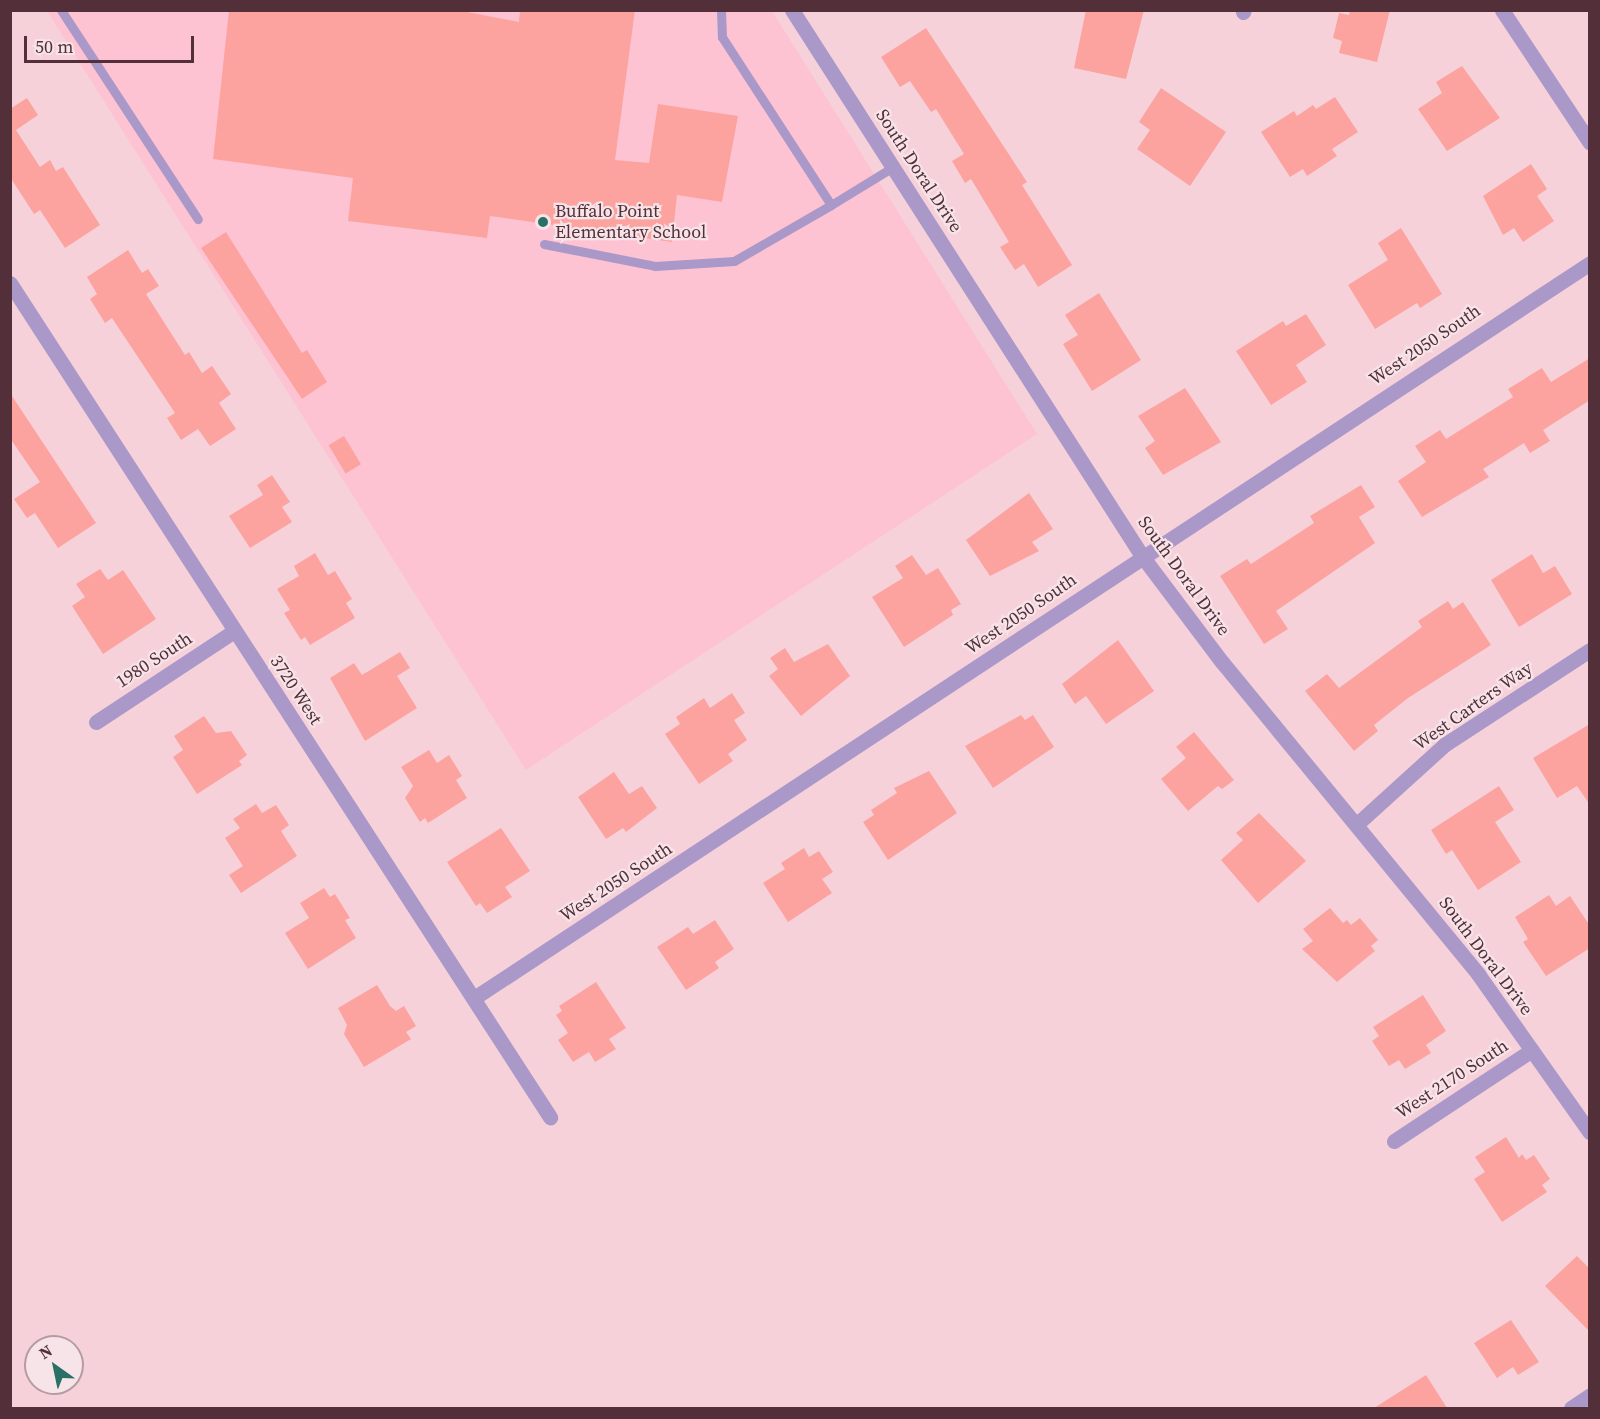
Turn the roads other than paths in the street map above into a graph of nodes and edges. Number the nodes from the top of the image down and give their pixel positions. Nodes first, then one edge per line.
1 (61, 10) edge
2 (722, 10) edge
3 (792, 10) edge
4 (1502, 10) edge
5 (1590, 143) edge
6 (893, 167) junction
7 (831, 205) junction
8 (198, 219) dead end
9 (544, 244) dead end
10 (1590, 263) edge
11 (10, 283) edge
12 (1142, 556) junction
13 (234, 631) junction
14 (1590, 650) edge
15 (96, 722) dead end
16 (1357, 824) junction
17 (474, 998) junction
18 (1532, 1050) junction
19 (550, 1117) dead end
20 (1590, 1133) edge
21 (1394, 1141) dead end
22 (1590, 1395) edge
23 (1570, 1408) edge

1 - 8 lane
2 - 7 lane
3 - 6 street, South Doral Drive
4 - 5 street
6 - 7 lane
6 - 12 street, South Doral Drive
7 - 9 lane
10 - 12 street, West 2050 South
11 - 13 street, 3720 West
12 - 16 street, South Doral Drive
12 - 17 street, West 2050 South
13 - 15 street, 1980 South
13 - 17 street, 3720 West
14 - 16 street, West Carters Way
16 - 18 street, South Doral Drive
17 - 19 street, 3720 West
18 - 20 street, South Doral Drive
18 - 21 street, West 2170 South
22 - 23 street

